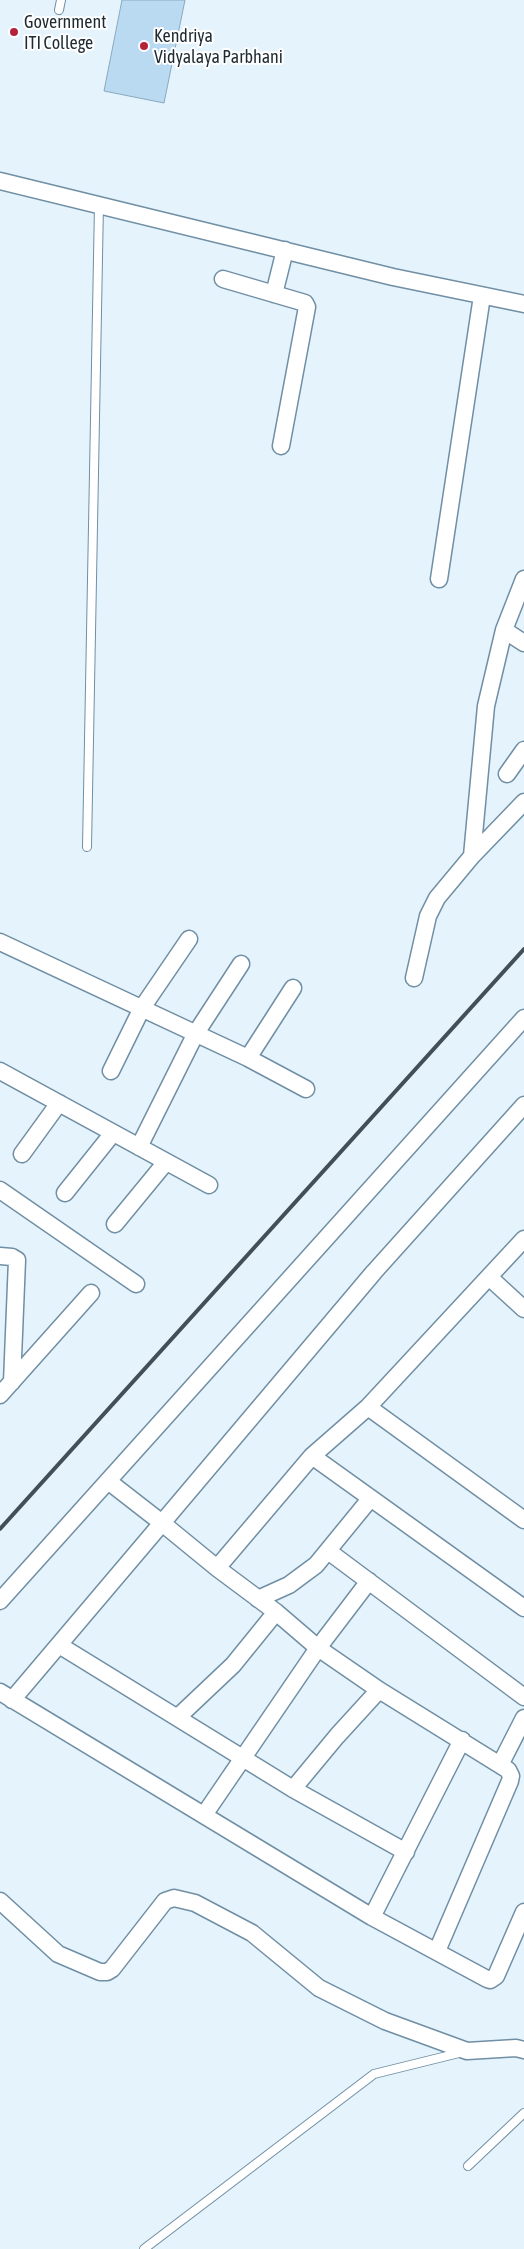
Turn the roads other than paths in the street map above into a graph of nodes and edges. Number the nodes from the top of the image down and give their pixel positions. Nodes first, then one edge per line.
1 (61, 0) edge
2 (59, 10) dead end
3 (0, 182) edge
4 (99, 204) junction
5 (285, 250) junction
6 (223, 279) dead end
7 (274, 294) junction
8 (482, 296) junction
9 (524, 304) edge
10 (281, 446) dead end
11 (439, 579) dead end
12 (524, 579) edge
13 (504, 630) junction
14 (524, 643) edge
15 (524, 750) edge
16 (507, 774) dead end
17 (524, 802) edge
18 (87, 847) dead end
19 (472, 856) junction
20 (189, 939) dead end
21 (0, 942) edge
22 (241, 964) dead end
23 (414, 978) dead end
24 (293, 988) dead end
25 (142, 1008) junction
26 (524, 1018) edge
27 (196, 1033) junction
28 (248, 1058) junction
29 (0, 1071) edge
30 (111, 1071) dead end
31 (306, 1089) dead end
32 (59, 1104) junction
33 (524, 1105) edge
34 (112, 1133) junction
35 (139, 1147) junction
36 (22, 1154) dead end
37 (166, 1162) junction
38 (209, 1185) dead end
39 (0, 1190) edge
40 (65, 1193) dead end
41 (115, 1224) dead end
42 (524, 1239) edge
43 (2, 1254) edge
44 (489, 1277) junction
45 (136, 1284) dead end
46 (91, 1293) dead end
47 (524, 1308) edge
48 (12, 1382) junction
49 (0, 1395) edge
50 (368, 1407) junction
51 (312, 1456) junction
52 (108, 1481) junction
53 (370, 1499) junction
54 (524, 1520) edge
55 (162, 1523) junction
56 (328, 1551) junction
57 (217, 1568) junction
58 (369, 1581) junction
59 (258, 1599) junction
60 (0, 1601) edge
61 (524, 1608) edge
62 (276, 1612) junction
63 (59, 1645) junction
64 (318, 1648) junction
65 (378, 1690) junction
66 (6, 1696) edge
67 (524, 1697) edge
68 (178, 1717) junction
69 (524, 1718) edge
70 (462, 1740) junction
71 (243, 1757) junction
72 (500, 1765) junction
73 (293, 1789) junction
74 (204, 1815) junction
75 (406, 1852) junction
76 (0, 1901) edge
77 (524, 1912) edge
78 (372, 1917) junction
79 (437, 1951) junction
80 (521, 2046) edge
81 (467, 2051) junction
82 (524, 2113) edge
83 (468, 2166) dead end
84 (144, 2249) edge

1 - 2 lane
3 - 4 street
4 - 5 street
4 - 18 lane
5 - 7 street
5 - 8 street
6 - 7 street
7 - 10 street
8 - 9 street
8 - 11 street
12 - 13 street
13 - 14 street
13 - 19 street
15 - 16 street
17 - 19 street
19 - 23 street
20 - 25 street
21 - 25 street
22 - 27 street
24 - 28 street
25 - 27 street
25 - 30 street
26 - 52 street
27 - 28 street
27 - 35 street
28 - 31 street
29 - 32 street
32 - 34 street
32 - 36 street
33 - 55 street
34 - 35 street
34 - 40 street
35 - 37 street
37 - 38 street
37 - 41 street
39 - 45 street
42 - 44 street
43 - 48 street
44 - 47 street
44 - 50 street
46 - 48 street
48 - 49 street
50 - 51 street
50 - 54 street
51 - 53 street
51 - 57 street
52 - 55 street
52 - 60 street
53 - 56 street
53 - 61 street
55 - 57 street
55 - 63 street
56 - 58 street
56 - 59 street
57 - 59 street
58 - 64 street
58 - 67 street
59 - 62 street
62 - 64 street
62 - 68 street
63 - 66 street
63 - 68 street
64 - 65 street
64 - 71 street
65 - 70 street
65 - 73 street
66 - 74 street
68 - 71 street
69 - 72 street
70 - 72 street
70 - 75 street
71 - 73 street
71 - 74 street
72 - 79 street
73 - 75 street
74 - 78 street
75 - 78 street
76 - 81 street
77 - 79 street
78 - 79 street
80 - 81 street
81 - 84 lane
82 - 83 lane

